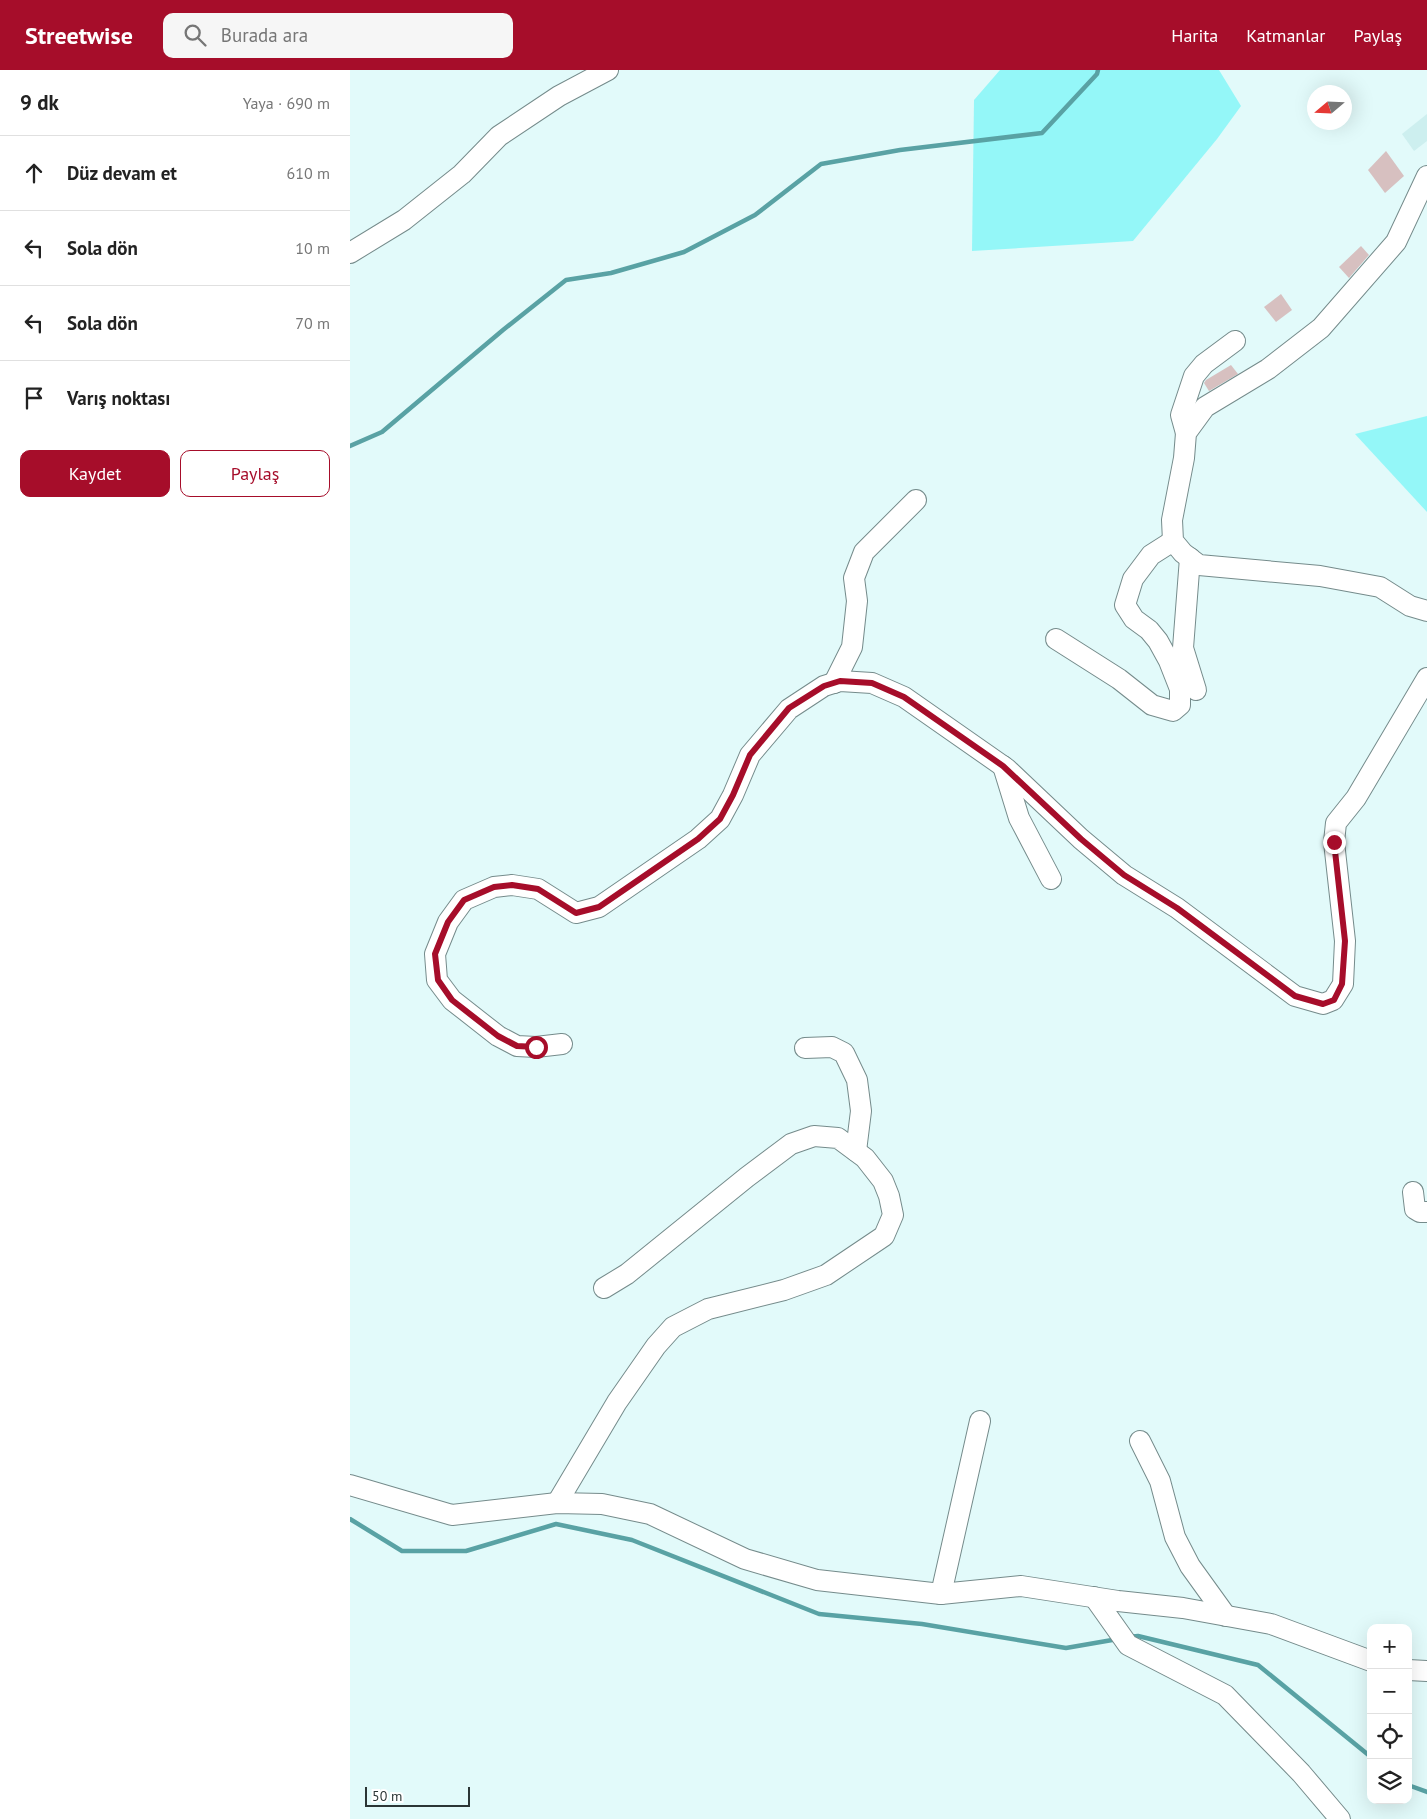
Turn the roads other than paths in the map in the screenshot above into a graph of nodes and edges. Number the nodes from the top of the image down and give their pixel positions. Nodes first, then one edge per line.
1 (608, 70) edge
2 (1427, 176) edge
3 (350, 253) edge
4 (1235, 341) dead end
5 (1186, 433) junction
6 (916, 500) dead end
7 (1173, 541) junction
8 (1190, 558) junction
9 (1427, 611) edge
10 (1056, 639) dead end
11 (1427, 678) edge
12 (834, 683) junction
13 (1196, 690) dead end
14 (1003, 766) junction
15 (1051, 879) dead end
16 (562, 1044) dead end
17 (805, 1048) dead end
18 (856, 1151) junction
19 (1413, 1192) dead end
20 (1427, 1212) edge
21 (604, 1288) dead end
22 (980, 1421) dead end
23 (1140, 1441) dead end
24 (350, 1485) edge
25 (557, 1503) junction
26 (941, 1594) junction
27 (1094, 1597) junction
28 (1226, 1616) junction
29 (1367, 1660) edge
30 (1412, 1670) edge
31 (1427, 1671) edge
32 (1340, 1819) edge

1 - 3 street
2 - 5 street
4 - 5 street
5 - 7 street
6 - 12 street
7 - 8 street
7 - 10 street
8 - 9 street
8 - 13 street
11 - 14 street
12 - 14 street
12 - 16 street
14 - 15 street
17 - 18 street
18 - 21 street
18 - 25 street
19 - 20 street
22 - 26 street
23 - 28 street
24 - 25 street
25 - 26 street
26 - 27 street
27 - 28 street
27 - 32 street
28 - 29 street
30 - 31 street

